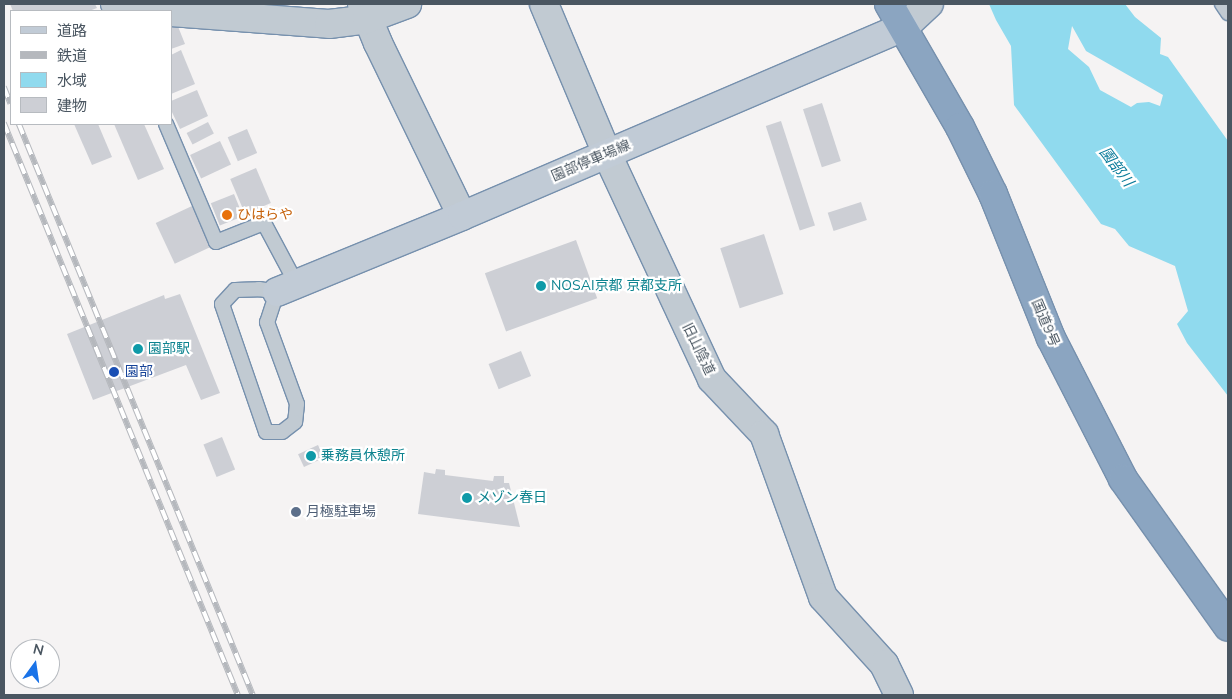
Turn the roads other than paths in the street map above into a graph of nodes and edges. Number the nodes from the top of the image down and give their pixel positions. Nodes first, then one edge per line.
1 (407, 4) edge
2 (544, 4) edge
3 (889, 4) edge
4 (928, 4) edge
5 (1222, 4) edge
6 (117, 7) edge
7 (154, 10) edge
8 (364, 11) edge
9 (172, 12) edge
10 (1228, 12) edge
11 (904, 28) junction
12 (166, 125) edge
13 (607, 154) junction
14 (462, 216) junction
15 (286, 288) junction
16 (1228, 627) edge
17 (899, 695) edge

1 - 8 street
2 - 13 street, 旧山陰道
3 - 11 highway, 国道9号
4 - 11 street
5 - 10 lane
6 - 7 street
8 - 9 street
8 - 14 street
11 - 13 main road, 園部停車場線
11 - 16 highway, 国道9号
12 - 15 lane
13 - 14 main road, 園部停車場線
13 - 17 street, 旧山陰道
14 - 15 main road, 園部停車場線
15 - 15 lane

